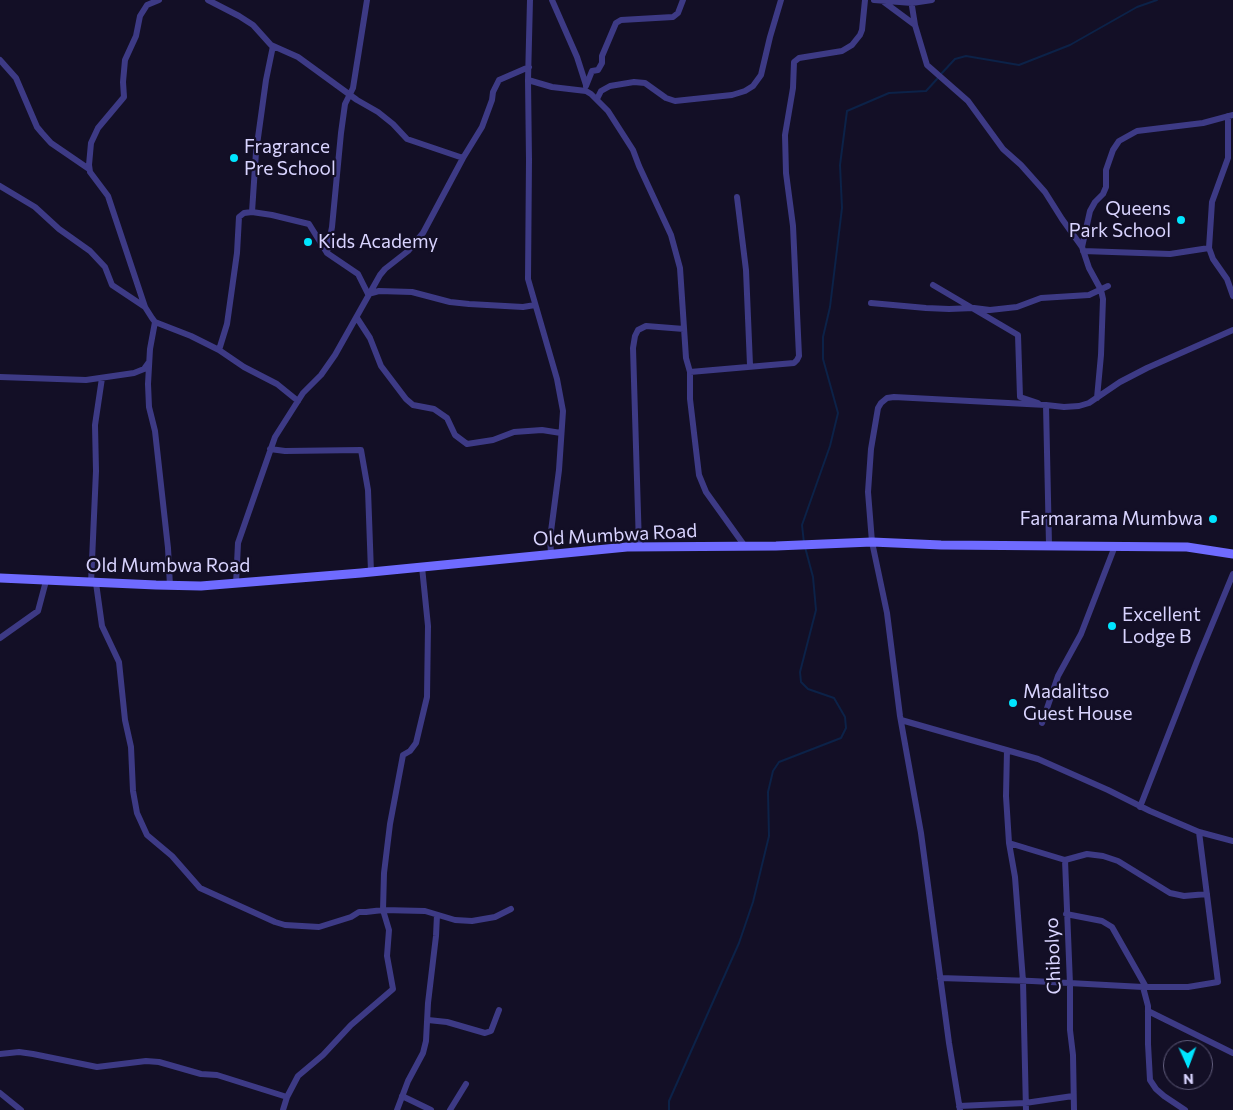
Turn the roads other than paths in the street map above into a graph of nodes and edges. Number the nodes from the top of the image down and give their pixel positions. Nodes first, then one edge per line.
1 (159, 0) edge
2 (208, 0) edge
3 (366, 0) edge
4 (530, 0) edge
5 (552, 0) edge
6 (683, 0) edge
7 (781, 0) edge
8 (865, 0) edge
9 (874, 0) edge
10 (932, 0) edge
11 (911, 1) edge
12 (884, 2) junction
13 (915, 25) junction
14 (274, 46) junction
15 (0, 60) edge
16 (529, 67) junction
17 (528, 80) junction
18 (586, 89) junction
19 (349, 94) junction
20 (597, 99) junction
21 (1230, 116) edge
22 (463, 158) junction
23 (89, 169) junction
24 (0, 186) edge
25 (737, 197) dead end
26 (252, 212) junction
27 (1210, 248) junction
28 (1082, 249) junction
29 (327, 253) junction
30 (933, 284) dead end
31 (1108, 286) dead end
32 (1101, 290) junction
33 (368, 294) junction
34 (1233, 296) edge
35 (872, 303) dead end
36 (535, 305) junction
37 (145, 307) junction
38 (974, 308) junction
39 (357, 318) junction
40 (156, 322) junction
41 (684, 329) junction
42 (1233, 330) edge
43 (219, 350) junction
44 (150, 362) junction
45 (750, 365) junction
46 (690, 372) junction
47 (0, 376) edge
48 (102, 378) junction
49 (1097, 398) junction
50 (298, 400) junction
51 (1046, 406) junction
52 (561, 433) junction
53 (270, 449) junction
54 (872, 542) junction
55 (744, 545) junction
56 (1049, 545) junction
57 (638, 546) junction
58 (1115, 546) junction
59 (551, 554) junction
60 (1233, 554) edge
61 (422, 567) junction
62 (371, 572) junction
63 (1233, 574) edge
64 (0, 578) edge
65 (46, 581) junction
66 (94, 583) junction
67 (236, 584) junction
68 (170, 586) junction
69 (0, 638) edge
70 (901, 720) junction
71 (1042, 723) dead end
72 (1007, 750) junction
73 (1140, 807) junction
74 (1199, 832) junction
75 (1233, 842) edge
76 (1009, 843) junction
77 (1065, 860) junction
78 (1207, 894) junction
79 (511, 909) dead end
80 (383, 910) junction
81 (1066, 914) junction
82 (437, 915) junction
83 (940, 978) junction
84 (1023, 981) junction
85 (1070, 984) junction
86 (1145, 987) junction
87 (499, 1010) dead end
88 (1148, 1011) junction
89 (428, 1020) junction
90 (1233, 1053) edge
91 (0, 1054) edge
92 (466, 1084) dead end
93 (0, 1093) edge
94 (402, 1096) junction
95 (1073, 1096) junction
96 (287, 1097) junction
97 (1026, 1107) edge
98 (960, 1108) edge
99 (21, 1110) edge
100 (283, 1110) edge
101 (397, 1110) edge
102 (431, 1110) edge
103 (450, 1110) edge
104 (1074, 1110) edge
105 (1185, 1110) edge

1 - 23 street
2 - 14 street
3 - 19 street
4 - 16 street
5 - 18 street
6 - 18 street
7 - 20 street
8 - 45 street
9 - 12 street
10 - 11 street
11 - 12 street
11 - 13 street
12 - 13 street
13 - 28 street
14 - 19 street
14 - 26 street
15 - 23 street
16 - 17 street
16 - 22 street
17 - 18 street
17 - 36 street
18 - 20 street
19 - 22 street
19 - 29 street
20 - 41 street
21 - 27 street
21 - 28 street
22 - 33 street
23 - 37 street
24 - 37 street
25 - 45 street
26 - 29 street
26 - 43 street
27 - 28 street
27 - 34 street
28 - 32 street
29 - 33 street
30 - 38 street
31 - 32 street
32 - 38 street
32 - 49 street
33 - 36 street
33 - 39 street
35 - 38 street
36 - 52 street
37 - 40 street
38 - 51 street
39 - 50 street
39 - 52 street
40 - 43 street
40 - 44 street
41 - 46 street
41 - 57 street
42 - 49 street
43 - 50 street
44 - 48 street
44 - 68 street
45 - 46 street
46 - 55 street
47 - 48 street
48 - 66 street
49 - 51 street
50 - 53 street
51 - 54 street
51 - 56 street
52 - 59 street
53 - 62 street
53 - 67 street
54 - 55 main road, Old Mumbwa Road
54 - 56 main road, Old Mumbwa Road
54 - 70 street
55 - 57 main road, Old Mumbwa Road
56 - 58 main road, Old Mumbwa Road
57 - 59 main road, Old Mumbwa Road
58 - 60 main road, Old Mumbwa Road
58 - 71 street
59 - 61 main road, Old Mumbwa Road
61 - 62 main road, Old Mumbwa Road
61 - 80 street
62 - 67 main road, Old Mumbwa Road
63 - 73 street
64 - 65 main road, Old Mumbwa Road
65 - 66 main road, Old Mumbwa Road
65 - 69 street
66 - 68 main road, Old Mumbwa Road
66 - 80 street
67 - 68 main road, Old Mumbwa Road
70 - 72 street
70 - 83 street
72 - 73 street
72 - 76 street
73 - 74 street
74 - 75 street
74 - 78 street
76 - 77 street
76 - 84 street
77 - 78 street
77 - 81 street, Chibolyo
78 - 86 street
79 - 82 street
80 - 82 street
80 - 96 street
81 - 85 street, Chibolyo
81 - 86 street
82 - 89 street
83 - 84 street
83 - 98 street
84 - 85 street
84 - 97 street
85 - 86 street
85 - 95 street, Chibolyo
86 - 88 street
87 - 89 street
88 - 90 street
88 - 105 street
89 - 94 street
91 - 96 street
92 - 103 street
93 - 99 street
94 - 101 street
94 - 102 street
95 - 97 street
95 - 104 street, Chibolyo
96 - 100 street
97 - 98 street

